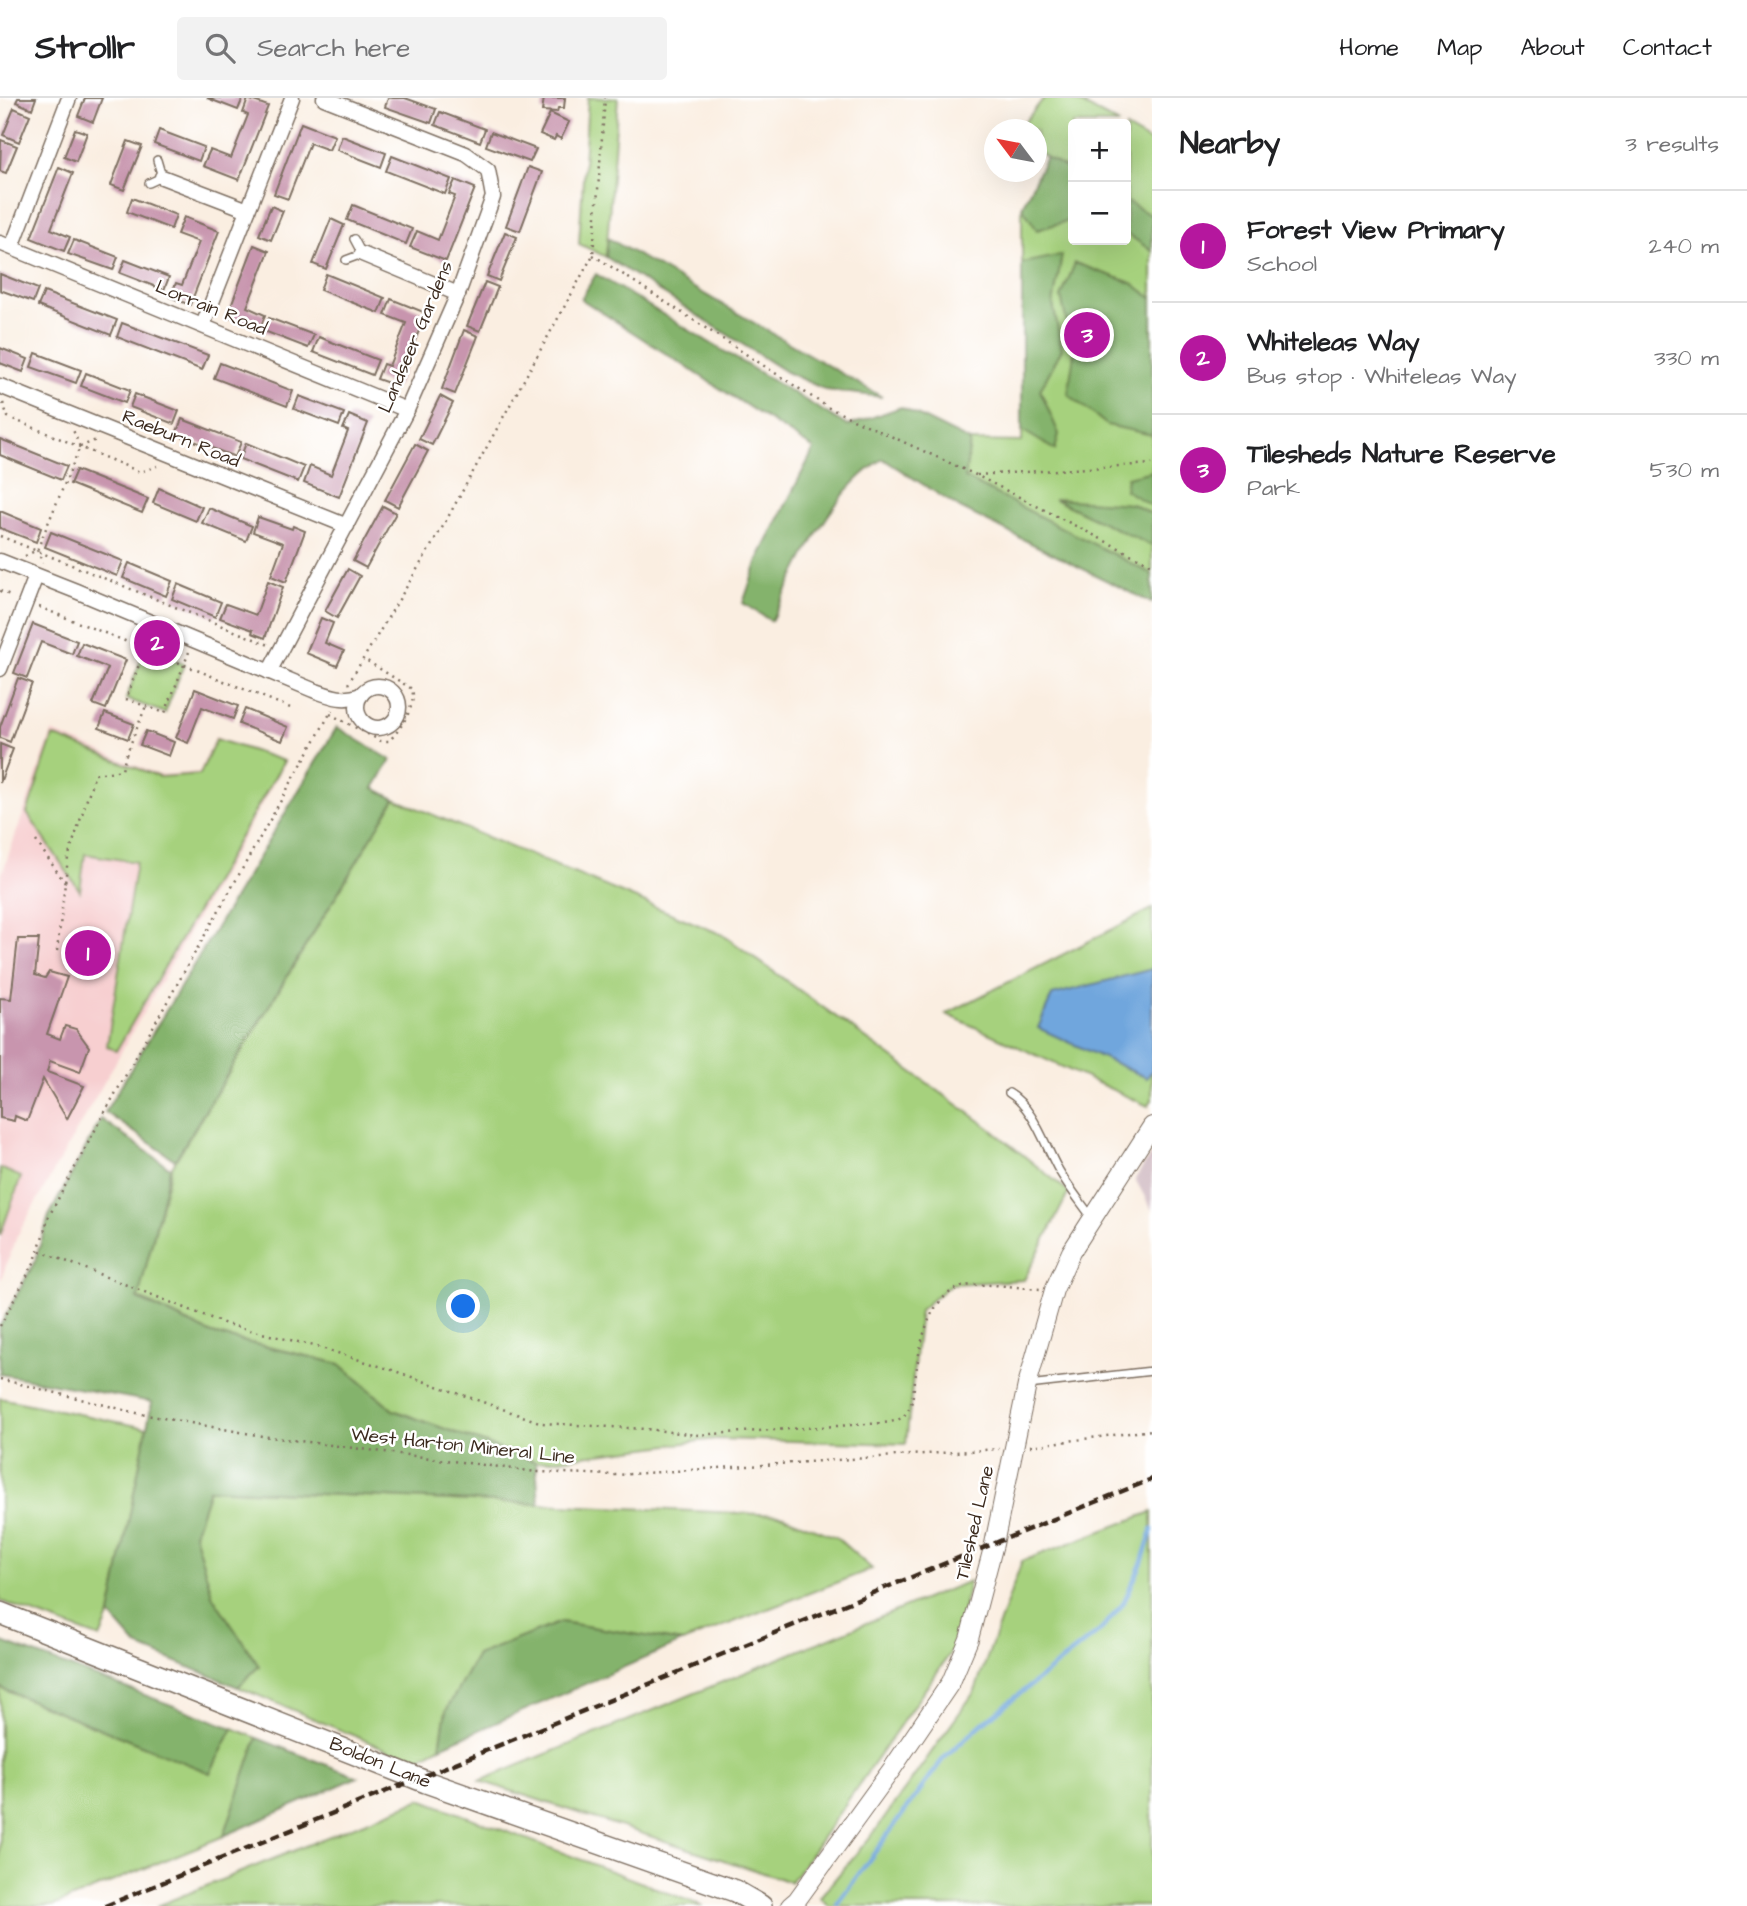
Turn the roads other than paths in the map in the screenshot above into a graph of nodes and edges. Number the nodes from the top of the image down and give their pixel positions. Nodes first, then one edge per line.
1 (69, 98) edge
2 (292, 98) edge
3 (324, 98) edge
4 (362, 105) edge
5 (157, 160) dead end
6 (155, 180) joint
7 (248, 210) junction
8 (354, 239) dead end
9 (6, 245) edge
10 (362, 254) junction
11 (346, 260) dead end
12 (458, 293) junction
13 (203, 325) junction
14 (0, 386) edge
15 (408, 410) junction
16 (347, 526) junction
17 (0, 561) edge
18 (36, 576) junction
19 (0, 669) edge
20 (269, 672) junction
21 (361, 695) junction
22 (338, 699) junction
23 (359, 716) junction
24 (1009, 1093) dead end
25 (1152, 1126) edge
26 (1092, 1218) junction
27 (1152, 1371) edge
28 (1027, 1385) junction
29 (0, 1613) edge
30 (761, 1906) edge
31 (790, 1906) edge

1 - 9 street
2 - 7 street
3 - 4 street, Landseer Gardens
4 - 12 street, Landseer Gardens
5 - 6 lane
6 - 7 street
7 - 13 street
8 - 10 lane
9 - 13 street, Lorrain Road
10 - 11 lane
10 - 12 street
12 - 15 street, Landseer Gardens
13 - 15 street, Lorrain Road
14 - 16 street, Raeburn Road
15 - 16 street, Landseer Gardens
16 - 20 street, Landseer Gardens
17 - 18 street
18 - 19 street
18 - 20 street
20 - 22 street
21 - 22 street
21 - 23 street
21 - 23 street
22 - 23 street
24 - 26 lane
25 - 26 street, Tileshed Lane
26 - 28 street, Tileshed Lane
27 - 28 lane
28 - 31 street, Tileshed Lane
29 - 30 main road, Boldon Lane

